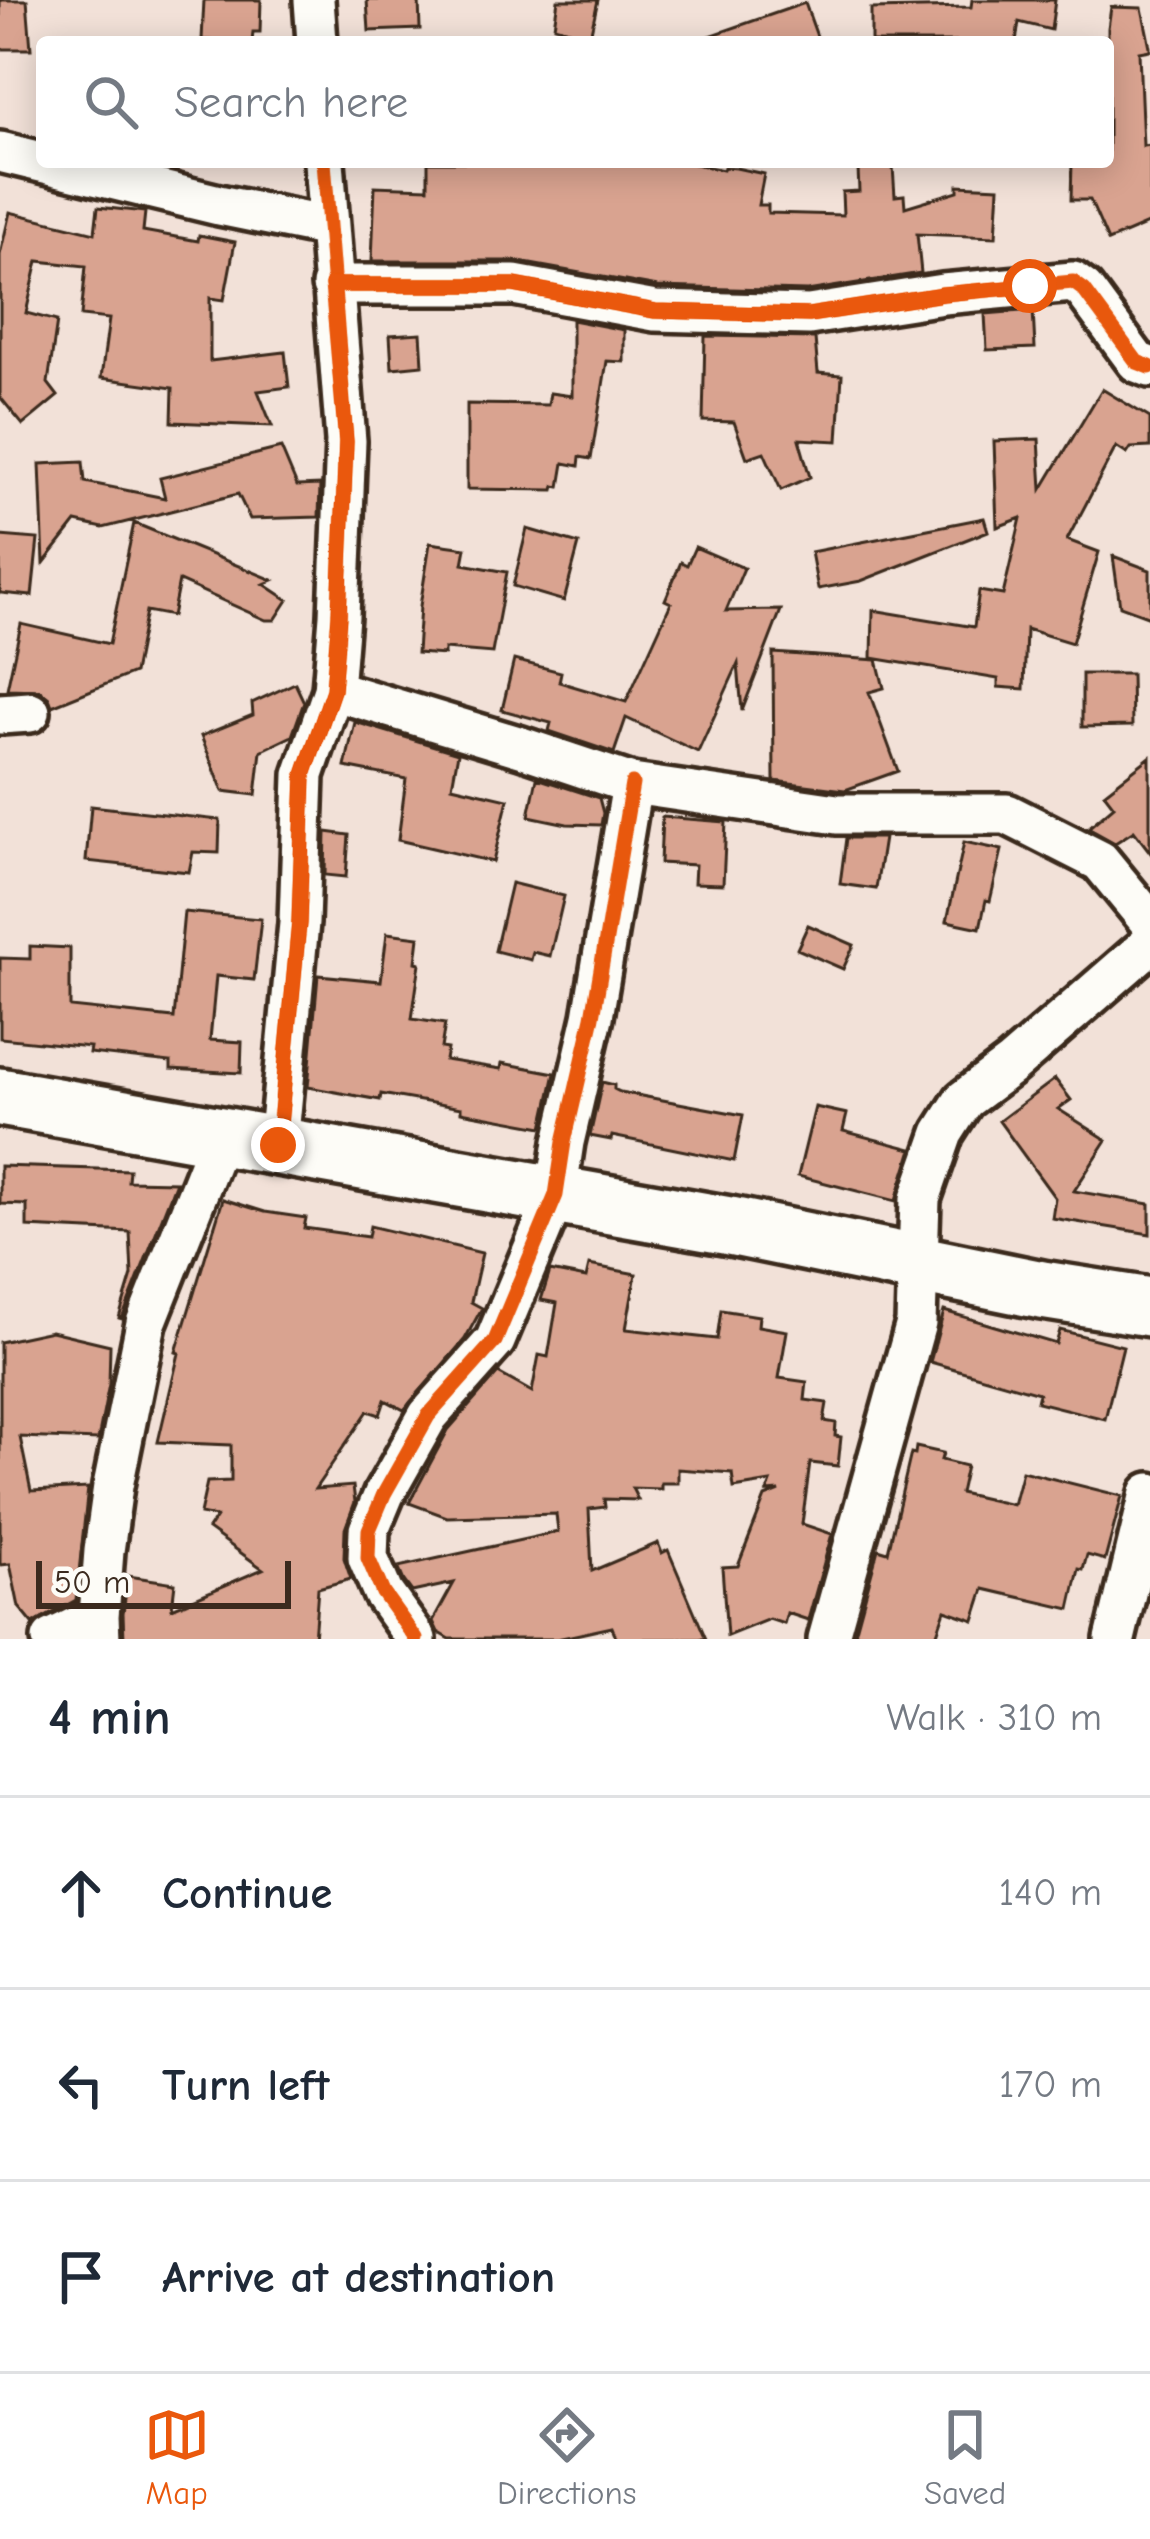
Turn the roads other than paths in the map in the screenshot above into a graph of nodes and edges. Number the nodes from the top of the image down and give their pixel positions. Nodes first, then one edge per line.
1 (314, 0) edge
2 (316, 36) edge
3 (0, 152) edge
4 (36, 161) edge
5 (66, 168) edge
6 (324, 168) edge
7 (328, 226) junction
8 (332, 285) junction
9 (1150, 367) edge
10 (333, 690) junction
11 (632, 784) junction
12 (1150, 922) edge
13 (1150, 944) edge
14 (0, 1097) edge
15 (220, 1137) junction
16 (278, 1145) junction
17 (556, 1196) junction
18 (919, 1265) junction
19 (1150, 1307) edge
20 (1150, 1492) edge
21 (99, 1627) edge
22 (52, 1639) edge
23 (416, 1639) edge
24 (828, 1639) edge
25 (1115, 1639) edge

1 - 2 street
3 - 4 street
5 - 7 street
6 - 7 street
7 - 8 street
8 - 9 street
8 - 10 street
10 - 11 street
10 - 16 street
11 - 12 street
11 - 17 street
13 - 18 street
14 - 15 main road
15 - 16 main road
15 - 21 street
16 - 17 main road
17 - 18 main road
17 - 23 street
18 - 19 main road
18 - 24 street
20 - 25 street
21 - 22 street

